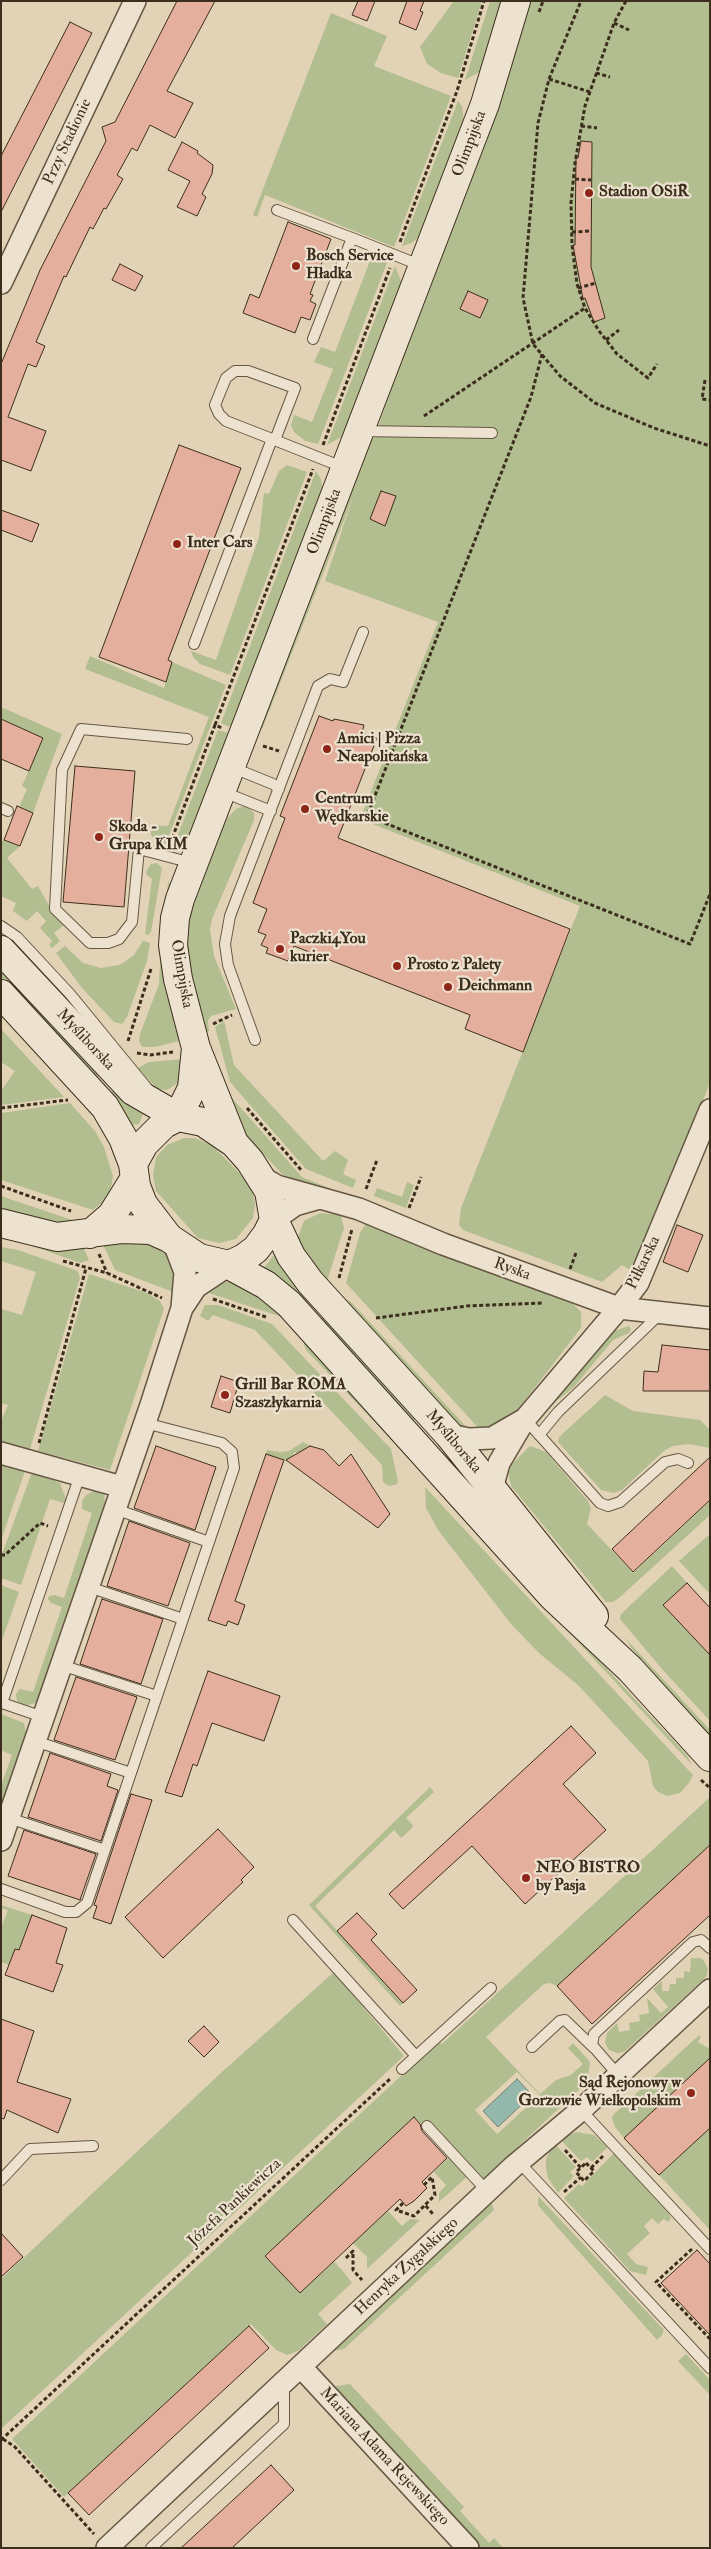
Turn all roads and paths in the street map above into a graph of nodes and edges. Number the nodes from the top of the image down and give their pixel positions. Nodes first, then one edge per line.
1 (136, 1) edge
2 (484, 1) edge
3 (516, 1) edge
4 (580, 1) edge
5 (626, 1) edge
6 (614, 24) junction
7 (629, 30) dead end
8 (596, 73) junction
9 (610, 77) dead end
10 (549, 78) junction
11 (590, 92) junction
12 (582, 126) junction
13 (597, 128) dead end
14 (575, 179) junction
15 (591, 180) dead end
16 (276, 210) dead end
17 (590, 231) dead end
18 (572, 232) junction
19 (352, 238) junction
20 (395, 255) junction
21 (423, 266) junction
22 (1, 283) edge
23 (596, 283) dead end
24 (578, 288) junction
25 (585, 308) junction
26 (619, 330) dead end
27 (313, 339) dead end
28 (606, 340) junction
29 (533, 344) junction
30 (542, 354) junction
31 (657, 364) dead end
32 (705, 380) dead end
33 (710, 400) edge
34 (360, 431) junction
35 (400, 432) junction
36 (492, 433) dead end
37 (274, 440) junction
38 (710, 446) edge
39 (318, 457) junction
40 (346, 468) junction
41 (363, 632) dead end
42 (194, 644) dead end
43 (215, 725) dead end
44 (187, 740) dead end
45 (292, 755) junction
46 (233, 777) junction
47 (279, 789) junction
48 (271, 811) junction
49 (193, 864) junction
50 (710, 894) edge
51 (1, 926) edge
52 (1, 950) edge
53 (1, 994) edge
54 (244, 1010) junction
55 (204, 1038) junction
56 (255, 1040) dead end
57 (129, 1059) dead end
58 (65, 1093) dead end
59 (240, 1101) dead end
60 (1, 1108) edge
61 (710, 1110) edge
62 (168, 1112) junction
63 (234, 1143) junction
64 (134, 1171) junction
65 (305, 1174) dead end
66 (260, 1176) junction
67 (421, 1176) dead end
68 (1, 1186) edge
69 (320, 1198) junction
70 (358, 1209) junction
71 (407, 1213) dead end
72 (274, 1220) junction
73 (1, 1223) edge
74 (90, 1234) junction
75 (171, 1239) junction
76 (229, 1265) junction
77 (338, 1280) dead end
78 (205, 1296) dead end
79 (582, 1296) junction
80 (182, 1308) junction
81 (619, 1308) junction
82 (662, 1313) junction
83 (710, 1318) edge
84 (372, 1319) dead end
85 (276, 1320) dead end
86 (145, 1423) junction
87 (532, 1427) junction
88 (449, 1436) junction
89 (1, 1453) edge
90 (35, 1461) junction
91 (688, 1463) dead end
92 (80, 1475) junction
93 (122, 1486) junction
94 (492, 1489) junction
95 (115, 1509) junction
96 (61, 1530) junction
97 (209, 1542) junction
98 (1, 1555) edge
99 (89, 1587) junction
100 (183, 1619) junction
101 (61, 1665) junction
102 (630, 1669) junction
103 (157, 1696) junction
104 (43, 1717) junction
105 (35, 1741) junction
106 (710, 1758) edge
107 (131, 1774) junction
108 (9, 1818) junction
109 (1, 1840) edge
110 (105, 1850) junction
111 (1, 1889) edge
112 (293, 1920) dead end
113 (710, 1948) edge
114 (491, 1988) dead end
115 (710, 1990) edge
116 (532, 2047) dead end
117 (594, 2048) junction
118 (416, 2056) junction
119 (402, 2069) joint
120 (618, 2075) junction
121 (581, 2110) junction
122 (427, 2126) dead end
123 (93, 2146) dead end
124 (519, 2162) junction
125 (581, 2177) junction
126 (1, 2180) edge
127 (424, 2185) dead end
128 (487, 2191) junction
129 (555, 2200) junction
130 (403, 2203) dead end
131 (425, 2205) junction
132 (447, 2229) junction
133 (702, 2240) junction
134 (710, 2249) edge
135 (346, 2258) dead end
136 (377, 2295) junction
137 (710, 2339) edge
138 (300, 2367) junction
139 (710, 2368) edge
140 (284, 2383) junction
141 (2, 2440) edge
142 (103, 2544) edge
143 (151, 2548) edge
144 (468, 2548) edge

1 - 22 street, Przy Stadionie
2 - 20 path
3 - 21 main road, Olimpijska
4 - 10 path
5 - 6 path
6 - 7 path
6 - 8 path
8 - 9 path
8 - 11 path
10 - 11 path
10 - 29 path
11 - 12 path
12 - 13 path
12 - 14 path
14 - 15 path
14 - 18 path
16 - 19 lane
17 - 18 path
18 - 24 path
19 - 20 lane
19 - 27 lane
20 - 21 lane
20 - 39 path
21 - 34 main road, Olimpijska
23 - 24 path
24 - 25 path
25 - 28 path
25 - 29 path
26 - 28 path
28 - 31 path
29 - 30 path
29 - 35 path
30 - 38 path
30 - 50 path
32 - 33 path
34 - 35 lane
34 - 40 main road, Olimpijska
35 - 36 lane
37 - 37 lane
37 - 39 lane
37 - 42 lane
39 - 40 lane
39 - 43 path
40 - 46 main road, Olimpijska
41 - 45 lane
44 - 49 lane
45 - 46 path
45 - 47 lane
46 - 47 lane
46 - 48 lane
46 - 49 main road, Olimpijska
47 - 48 lane
48 - 54 lane
49 - 55 main road, Olimpijska
51 - 62 lane
52 - 62 main road, Myśliborska
53 - 64 main road, Myśliborska
54 - 55 path
54 - 56 lane
55 - 57 path
55 - 62 main road, Olimpijska
55 - 63 main road, Olimpijska
58 - 60 path
59 - 65 path
61 - 81 street, Piłkarska
62 - 63 main road
62 - 64 main road
63 - 66 main road
64 - 74 main road
64 - 75 main road
66 - 69 street, Ryska
66 - 72 main road
67 - 71 path
68 - 74 path
69 - 70 street, Ryska
69 - 72 street
70 - 77 path
70 - 79 street, Ryska
72 - 76 main road
72 - 88 main road, Myśliborska
73 - 74 main road
74 - 75 main road
75 - 76 main road
75 - 80 street
76 - 80 street
76 - 102 main road, Myśliborska
78 - 85 path
79 - 81 street, Ryska
79 - 84 path
80 - 86 street
80 - 90 path
81 - 82 street, Ryska
81 - 87 street, Piłkarska
82 - 83 street, Ryska
82 - 87 lane
86 - 93 street
86 - 97 lane
87 - 88 street, Piłkarska
87 - 91 lane
87 - 94 street, Piłkarska
88 - 94 main road, Myśliborska
89 - 90 street
90 - 92 street
92 - 93 street
92 - 96 lane
93 - 95 street
94 - 102 main road, Myśliborska
95 - 97 lane
95 - 99 street
96 - 98 path
96 - 104 lane
97 - 100 lane
99 - 100 lane
99 - 101 street
100 - 103 lane
101 - 103 lane
101 - 104 street
102 - 106 main road, Myśliborska
103 - 107 lane
104 - 105 street
105 - 107 lane
105 - 108 street
107 - 110 lane
108 - 109 street
108 - 110 lane
110 - 111 lane
112 - 118 lane
113 - 117 lane
114 - 118 lane
115 - 120 street, Henryka Zygalskiego
116 - 117 lane
117 - 120 lane
118 - 119 lane
119 - 141 path, Józefa Pankiewicza
120 - 121 street, Henryka Zygalskiego
121 - 124 street, Henryka Zygalskiego
121 - 133 lane
122 - 128 lane
123 - 126 lane
124 - 128 street, Henryka Zygalskiego
124 - 129 lane
125 - 125 path
125 - 129 path
127 - 131 path
128 - 132 street, Henryka Zygalskiego
129 - 139 lane
130 - 131 path
131 - 132 path
132 - 136 street, Henryka Zygalskiego
133 - 134 lane
133 - 137 path
135 - 136 path
136 - 138 street, Henryka Zygalskiego
138 - 140 street, Henryka Zygalskiego
138 - 144 street, Mariana Adama Rejewskiego
140 - 142 street, Henryka Zygalskiego
140 - 143 lane
141 - 142 path

